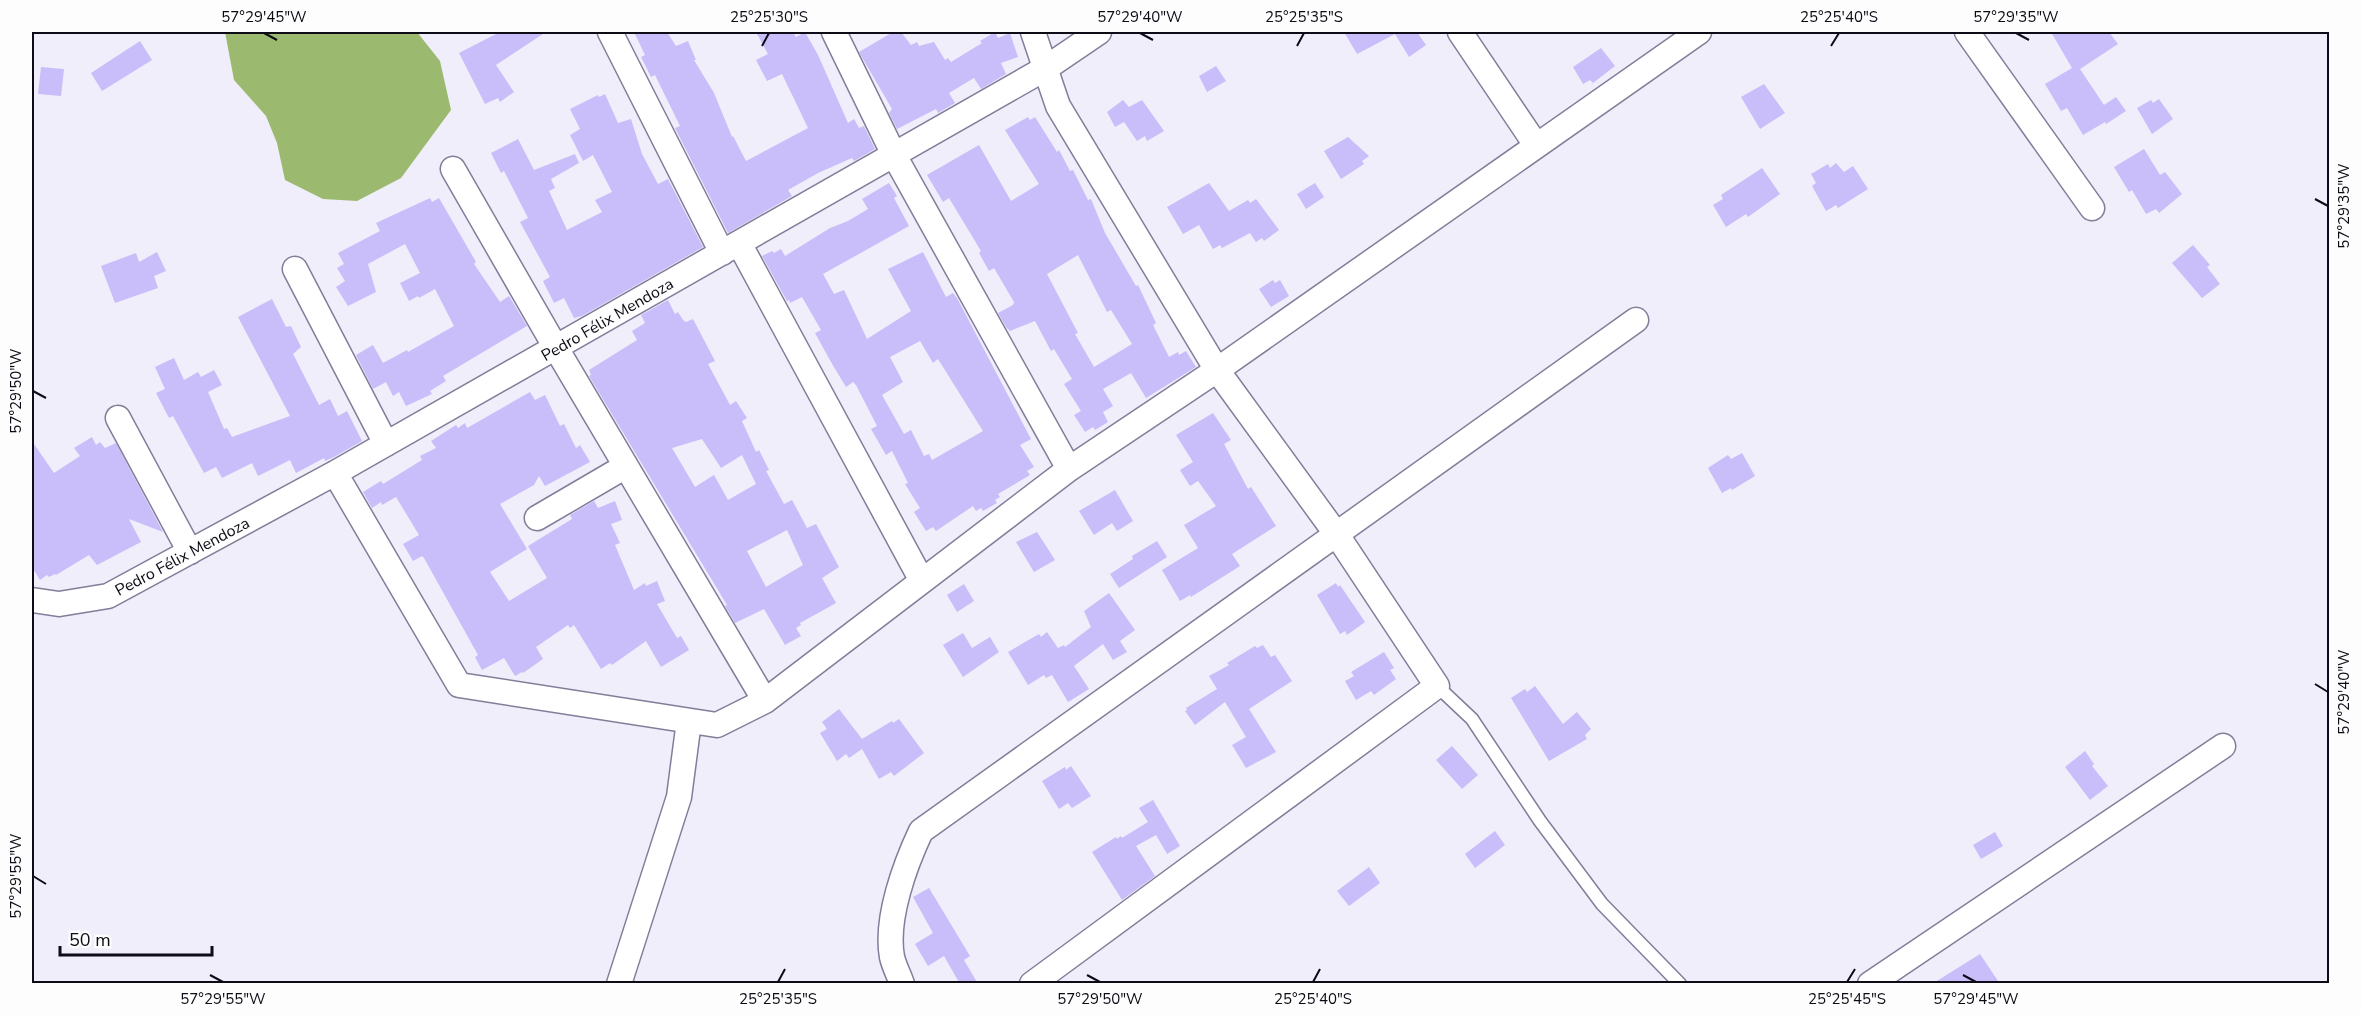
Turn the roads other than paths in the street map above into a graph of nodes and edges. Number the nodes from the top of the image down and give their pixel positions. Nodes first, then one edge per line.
1 (610, 32) edge
2 (834, 32) edge
3 (1033, 32) edge
4 (1099, 32) edge
5 (1460, 32) edge
6 (1699, 32) edge
7 (1967, 32) edge
8 (1046, 68) junction
9 (1536, 145) junction
10 (894, 155) junction
11 (453, 169) dead end
12 (2092, 207) dead end
13 (731, 248) junction
14 (295, 269) dead end
15 (1636, 320) dead end
16 (556, 348) junction
17 (1217, 370) junction
18 (118, 418) dead end
19 (386, 444) junction
20 (626, 466) junction
21 (1069, 469) junction
22 (335, 473) junction
23 (537, 518) dead end
24 (1337, 535) junction
25 (190, 552) junction
26 (922, 582) junction
27 (32, 600) edge
28 (1437, 687) junction
29 (765, 701) junction
30 (689, 721) junction
31 (2223, 746) dead end
32 (1046, 980) edge
33 (619, 984) edge
34 (902, 984) edge
35 (1680, 984) edge
36 (1870, 984) edge

1 - 13 street
2 - 10 street
3 - 8 street
4 - 8 street, Pedro Félix Mendoza
5 - 9 street
6 - 9 street
7 - 12 street
8 - 10 street, Pedro Félix Mendoza
8 - 17 street
9 - 17 street
10 - 13 street, Pedro Félix Mendoza
10 - 21 street
11 - 16 street
13 - 16 street, Pedro Félix Mendoza
13 - 26 street
14 - 19 street
15 - 24 street
16 - 19 street, Pedro Félix Mendoza
16 - 20 street
17 - 21 street
17 - 24 street
18 - 25 street
19 - 22 street, Pedro Félix Mendoza
20 - 23 street
20 - 29 street
21 - 26 street
22 - 25 street, Pedro Félix Mendoza
22 - 30 street
24 - 28 street
24 - 34 street
25 - 27 street, Pedro Félix Mendoza
26 - 29 street
28 - 32 street
28 - 35 lane
29 - 30 street
30 - 33 street
31 - 36 street

